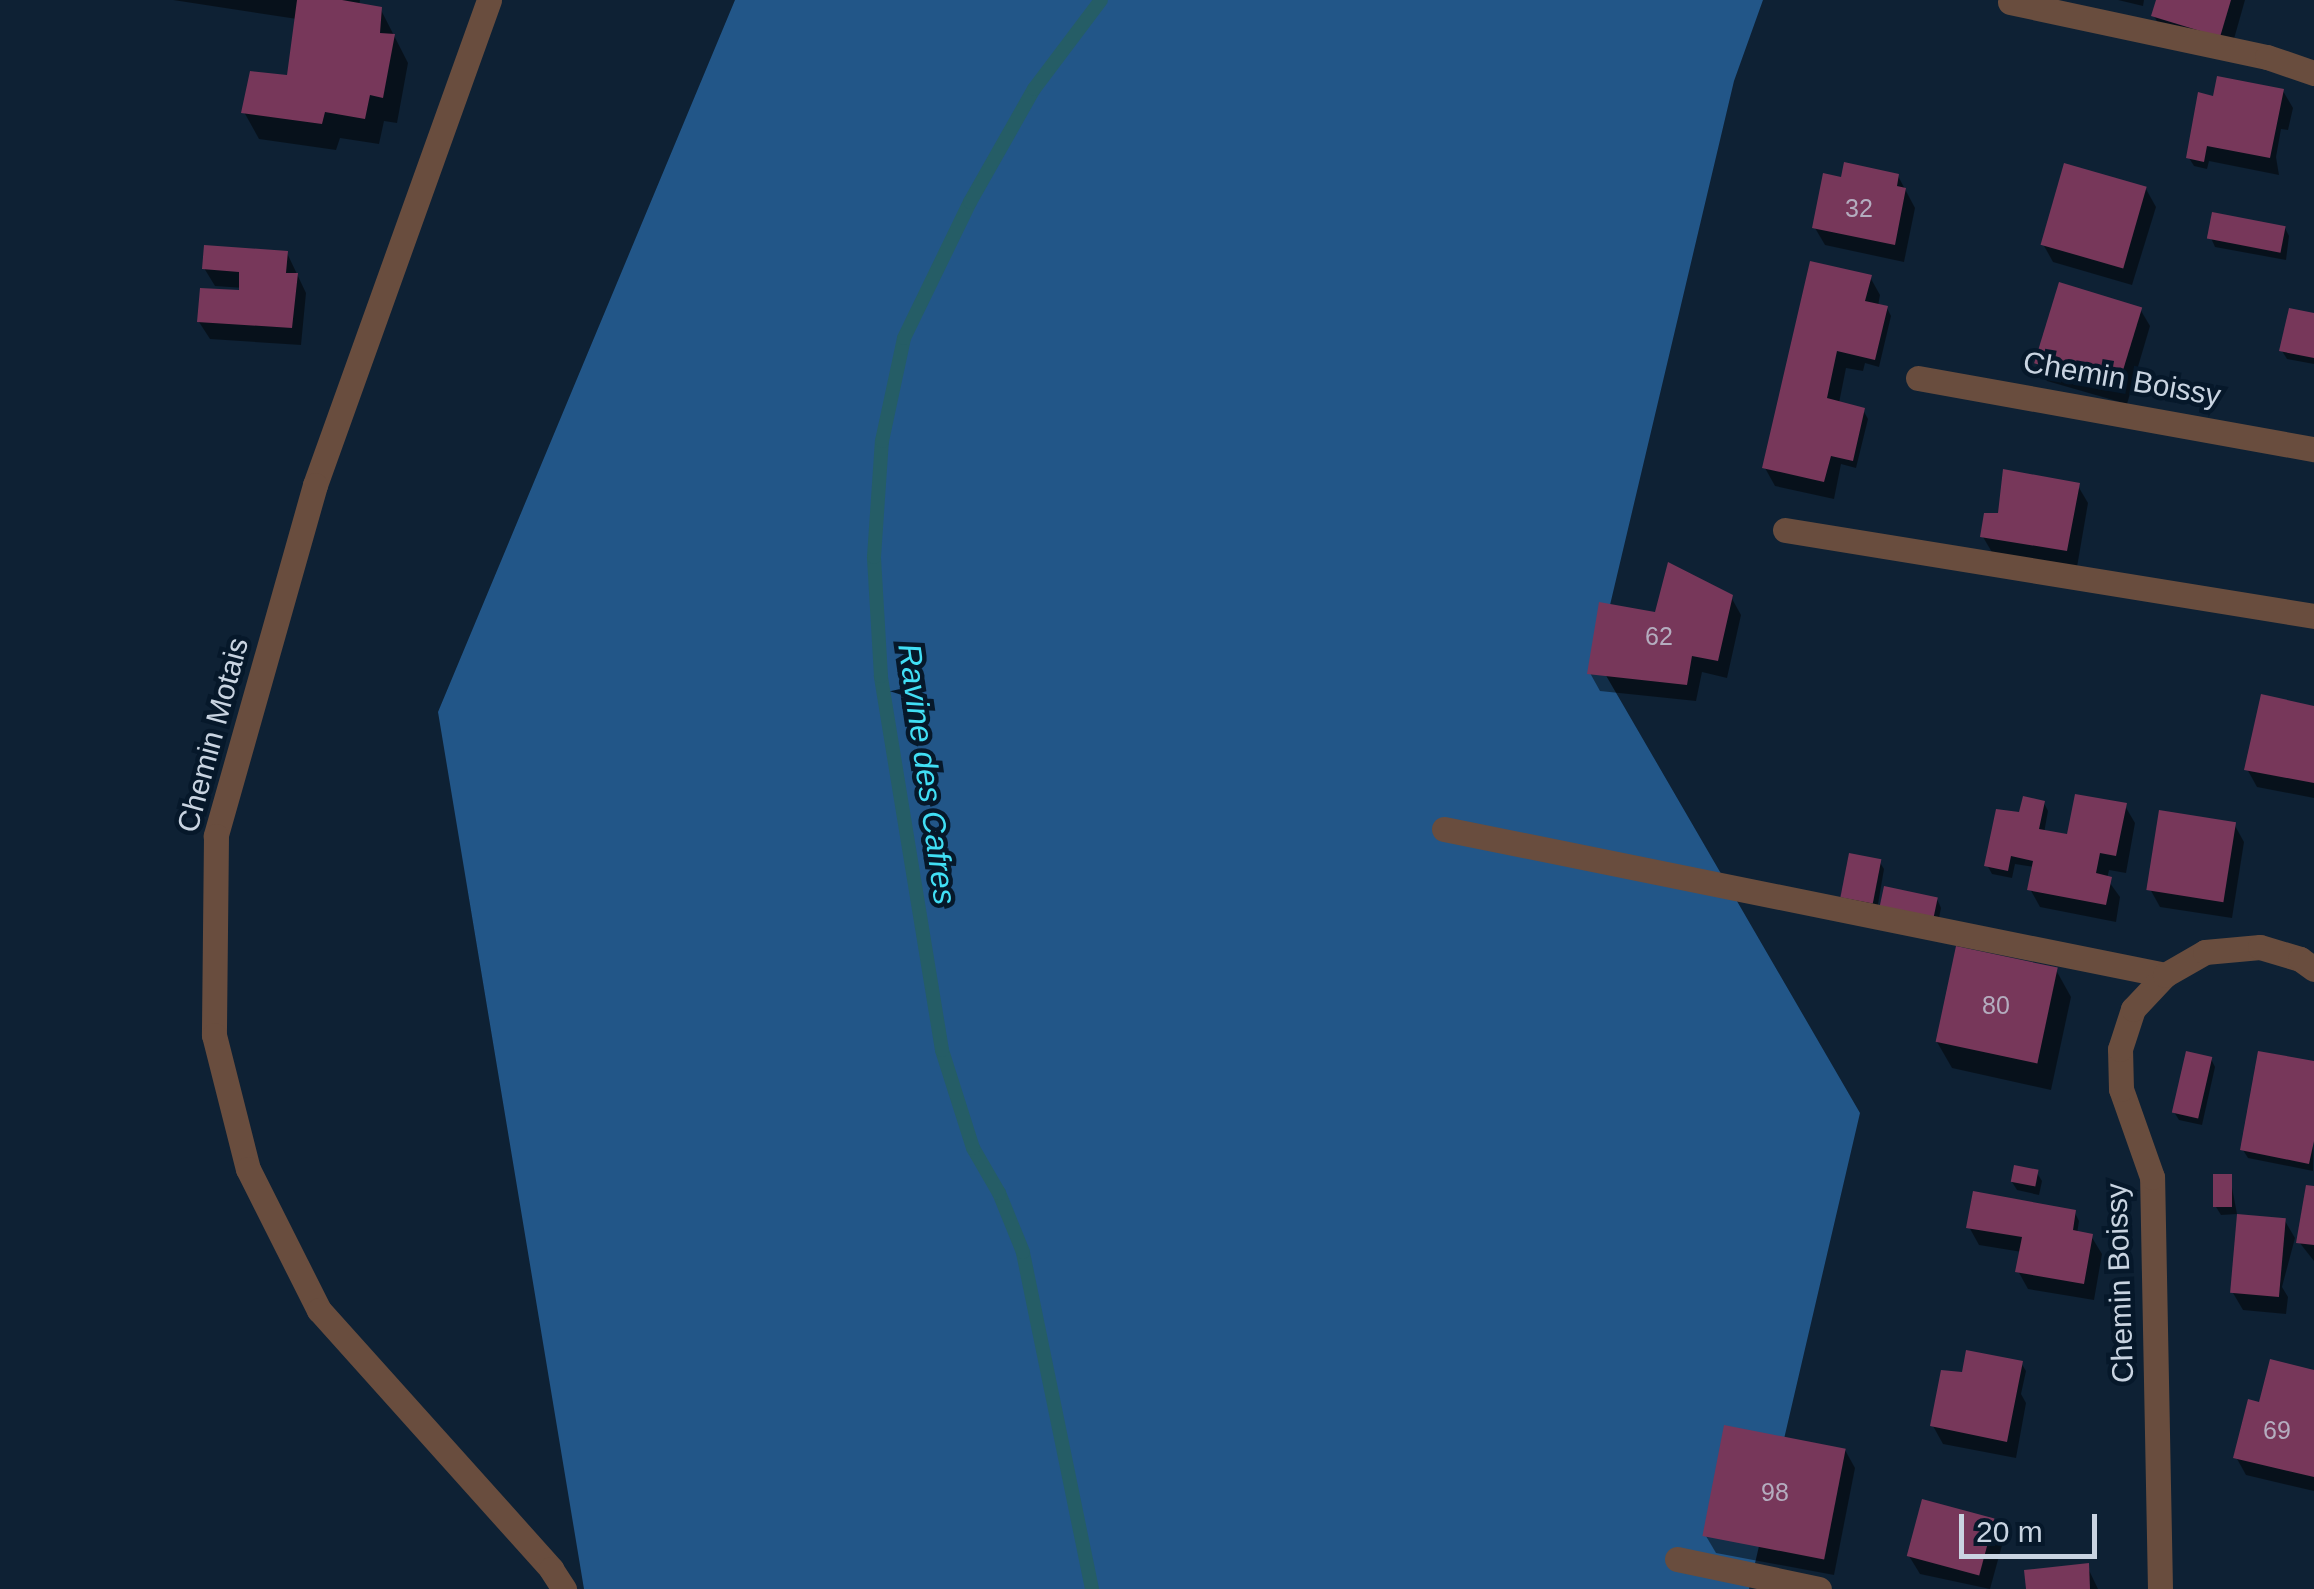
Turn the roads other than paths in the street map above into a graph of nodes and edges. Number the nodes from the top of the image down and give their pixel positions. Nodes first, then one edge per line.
1 (489, 0) edge
2 (2010, 2) edge
3 (2314, 73) edge
4 (1918, 378) dead end
5 (2314, 449) edge
6 (1785, 530) dead end
7 (2314, 616) edge
8 (1444, 828) dead end
9 (2314, 969) edge
10 (2165, 975) junction
11 (1676, 1559) dead end
12 (564, 1589) edge
13 (1820, 1589) edge
14 (2160, 1589) edge

1 - 12 street, Chemin Motais
2 - 3 street
4 - 5 street, Chemin Boissy
6 - 7 street
8 - 10 street
9 - 10 street, Chemin Boissy
10 - 14 street, Chemin Boissy
11 - 13 street

